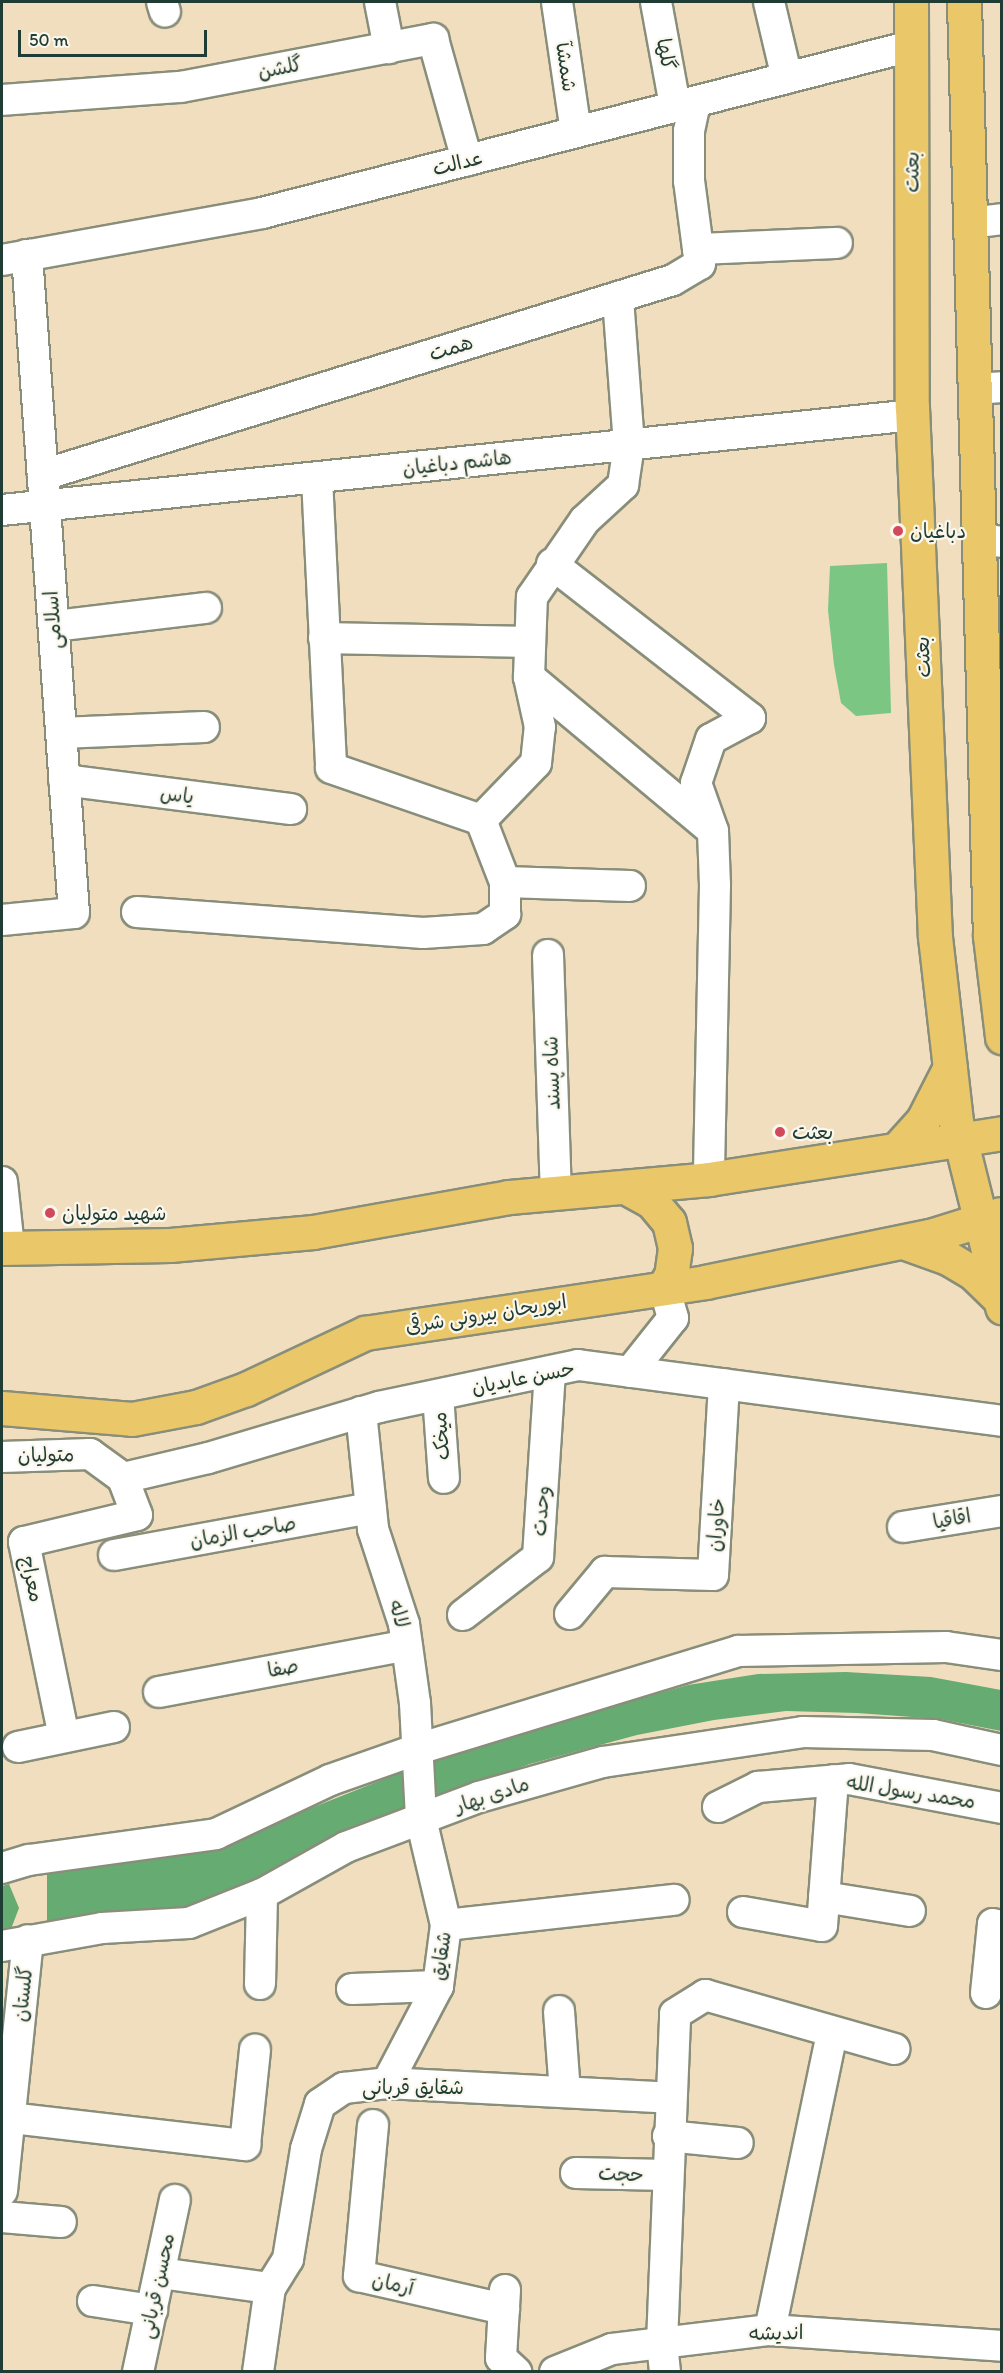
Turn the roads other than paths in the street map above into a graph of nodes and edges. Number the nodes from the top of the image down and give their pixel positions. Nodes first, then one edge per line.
1 (380, 2) edge
2 (557, 2) edge
3 (656, 2) edge
4 (769, 2) edge
5 (911, 2) edge
6 (964, 2) edge
7 (911, 46) junction
8 (389, 48) junction
9 (786, 78) junction
10 (2, 100) edge
11 (685, 104) junction
12 (576, 132) junction
13 (467, 160) junction
14 (986, 221) edge
15 (837, 243) dead end
16 (698, 249) junction
17 (14, 258) edge
18 (618, 297) junction
19 (988, 388) edge
20 (913, 415) junction
21 (629, 445) junction
22 (42, 475) junction
23 (317, 478) junction
24 (44, 506) junction
25 (2, 510) edge
26 (990, 541) edge
27 (552, 564) junction
28 (206, 608) dead end
29 (54, 626) junction
30 (324, 638) junction
31 (530, 642) junction
32 (529, 677) junction
33 (204, 727) dead end
34 (61, 733) junction
35 (63, 780) junction
36 (291, 810) dead end
37 (481, 820) junction
38 (713, 831) junction
39 (505, 882) junction
40 (630, 886) dead end
41 (137, 912) dead end
42 (2, 920) edge
43 (548, 955) dead end
44 (998, 984) edge
45 (1002, 1037) edge
46 (950, 1067) junction
47 (1002, 1133) edge
48 (960, 1141) junction
49 (897, 1149) junction
50 (709, 1179) junction
51 (2, 1182) edge
52 (629, 1189) junction
53 (556, 1192) junction
54 (990, 1216) edge
55 (903, 1242) junction
56 (5, 1248) edge
57 (664, 1287) junction
58 (1000, 1302) edge
59 (550, 1371) junction
60 (630, 1372) junction
61 (724, 1384) junction
62 (438, 1395) junction
63 (2, 1408) edge
64 (89, 1412) junction
65 (361, 1412) junction
66 (1002, 1421) edge
67 (90, 1454) junction
68 (2, 1456) edge
69 (123, 1478) junction
70 (444, 1478) dead end
71 (371, 1508) junction
72 (1002, 1510) edge
73 (903, 1527) dead end
74 (114, 1555) dead end
75 (570, 1614) dead end
76 (463, 1615) dead end
77 (407, 1645) junction
78 (1002, 1655) edge
79 (159, 1692) dead end
80 (114, 1727) dead end
81 (64, 1737) junction
82 (18, 1747) dead end
83 (418, 1749) junction
84 (1002, 1750) edge
85 (833, 1780) junction
86 (718, 1808) dead end
87 (1002, 1808) edge
88 (421, 1820) junction
89 (2, 1868) edge
90 (262, 1894) junction
91 (824, 1897) junction
92 (674, 1900) dead end
93 (910, 1911) dead end
94 (743, 1912) dead end
95 (446, 1925) junction
96 (1002, 1926) edge
97 (15, 1943) edge
98 (260, 1984) dead end
99 (438, 1986) junction
100 (352, 1989) dead end
101 (987, 1993) dead end
102 (559, 2011) dead end
103 (832, 2032) junction
104 (894, 2049) dead end
105 (255, 2050) dead end
106 (387, 2083) junction
107 (565, 2092) junction
108 (670, 2098) junction
109 (11, 2118) junction
110 (373, 2126) dead end
111 (668, 2136) junction
112 (738, 2143) dead end
113 (576, 2173) dead end
114 (667, 2175) junction
115 (2, 2189) edge
116 (175, 2200) dead end
117 (2, 2217) edge
118 (61, 2222) dead end
119 (160, 2273) junction
120 (270, 2288) junction
121 (93, 2301) dead end
122 (152, 2310) junction
123 (770, 2330) junction
124 (1002, 2346) edge
125 (663, 2357) edge
126 (138, 2372) edge
127 (258, 2372) edge
128 (516, 2372) edge
129 (555, 2372) edge

1 - 8 street
2 - 12 street, شمشآ
3 - 11 street, گلها
4 - 9 street
5 - 7 main road, بعثت
6 - 14 main road
7 - 9 street, عدالت
7 - 20 main road, بعثت
8 - 10 street, گلشن
8 - 13 street, گلشن
9 - 11 street, عدالت
11 - 12 street, عدالت
11 - 16 street
12 - 13 street, عدالت
13 - 17 street, عدالت
14 - 19 main road
15 - 16 street
16 - 18 street, همت
17 - 22 street, اسلامی
18 - 21 street
18 - 22 street, همت
19 - 26 main road
20 - 21 street, هاشم دباغیان
20 - 46 main road, بعثت
21 - 23 street, هاشم دباغیان
21 - 27 street
22 - 24 street, اسلامی
23 - 24 street, هاشم دباغیان
23 - 30 street
24 - 25 street, هاشم دباغیان
24 - 29 street, اسلامی
26 - 44 main road
27 - 31 street
27 - 38 street
28 - 29 street
29 - 34 street, اسلامی
30 - 31 street
30 - 37 street
31 - 32 street
32 - 37 street
32 - 38 street
33 - 34 street
34 - 35 street, اسلامی
35 - 36 street, یاس
35 - 42 street, اسلامی
37 - 39 street
38 - 50 street
39 - 40 street
39 - 41 street
43 - 53 street, شاه پسند
44 - 45 main road
46 - 48 main road, بعثت
46 - 49 main road
47 - 48 main road
48 - 49 main road
48 - 54 main road, بعثت
49 - 50 main road
50 - 52 main road
51 - 56 street
52 - 53 main road
52 - 57 main road
53 - 56 main road
54 - 55 main road, ابوریحان بیرونی شرقی
54 - 58 main road, بعثت
55 - 57 main road, ابوریحان بیرونی شرقی
55 - 58 main road
57 - 60 street
57 - 64 main road, ابوریحان بیرونی شرقی
59 - 60 street, حسن عابدیان
59 - 62 street, حسن عابدیان
59 - 76 street, وحدت
60 - 61 street, حسن عابدیان
61 - 66 street, حسن عابدیان
61 - 75 street, خاوران
62 - 65 street, حسن عابدیان
62 - 70 street, میخک
63 - 64 main road, ابوریحان بیرونی شرقی
64 - 67 street
65 - 69 street, حسن عابدیان
65 - 71 street, لاله
67 - 68 street, متولیان
67 - 69 street
69 - 81 street, معراج
71 - 74 street, صاحب الزمان
71 - 77 street, لاله
72 - 73 street, اقاقیا
77 - 79 street, صفا
77 - 83 street, لاله
78 - 83 street
80 - 81 street
81 - 82 street
83 - 88 street, لاله
83 - 89 street
84 - 88 street, مادی بهار
85 - 86 street, محمد رسول الله
85 - 87 street, محمد رسول الله
85 - 91 street
88 - 90 street, مادی بهار
88 - 95 street, شقایق
90 - 97 street, مادی بهار
90 - 98 street
91 - 93 street
91 - 94 street
92 - 95 street
95 - 99 street, شقایق
96 - 101 street
97 - 109 street, گلستان
99 - 100 street
99 - 106 street, شقایق
102 - 107 street
103 - 104 street
103 - 108 street
103 - 123 street
105 - 109 street
106 - 107 street, شقایق قربانی
106 - 120 street, شقایق قربانی
107 - 108 street, شقایق قربانی
108 - 111 street
109 - 115 street, گلستان
110 - 128 street, آرمان
111 - 112 street
111 - 114 street
113 - 114 street, حجت
114 - 125 street
116 - 119 street, محسن قربانی
117 - 118 street
119 - 120 street
119 - 122 street, محسن قربانی
120 - 127 street
121 - 122 street
122 - 126 street, محسن قربانی
123 - 124 street, اندیشه
123 - 125 street, اندیشه
125 - 129 street, اندیشه

